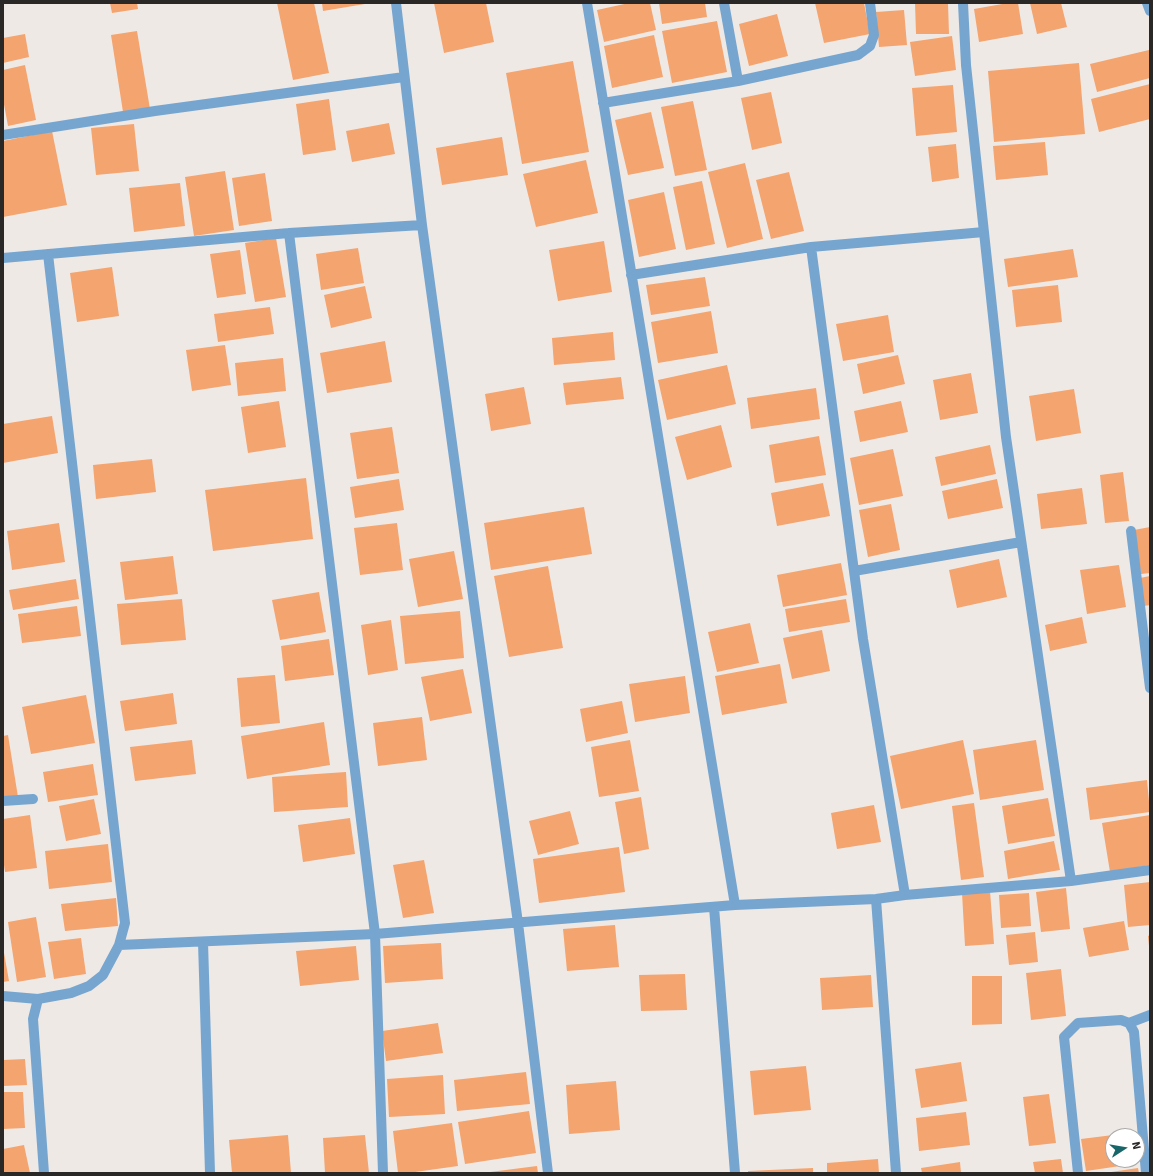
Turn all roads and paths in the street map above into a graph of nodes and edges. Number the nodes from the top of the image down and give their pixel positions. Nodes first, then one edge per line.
1 (396, 3) edge
2 (587, 3) edge
3 (724, 3) edge
4 (870, 3) edge
5 (963, 3) edge
6 (1147, 3) edge
7 (1150, 11) edge
8 (404, 77) junction
9 (738, 81) junction
10 (603, 103) junction
11 (3, 135) edge
12 (422, 225) junction
13 (984, 232) junction
14 (289, 233) junction
15 (811, 247) junction
16 (48, 254) junction
17 (3, 258) edge
18 (631, 275) junction
19 (1131, 531) dead end
20 (1021, 542) junction
21 (854, 571) junction
22 (1150, 688) edge
23 (32, 799) dead end
24 (3, 801) edge
25 (1150, 870) edge
26 (1071, 881) junction
27 (905, 895) junction
28 (876, 899) junction
29 (735, 905) junction
30 (714, 907) junction
31 (518, 923) junction
32 (375, 934) junction
33 (203, 942) junction
34 (119, 945) junction
35 (3, 996) edge
36 (38, 999) junction
37 (1150, 1015) edge
38 (1129, 1023) junction
39 (44, 1173) edge
40 (210, 1173) edge
41 (383, 1173) edge
42 (548, 1173) edge
43 (735, 1173) edge
44 (896, 1173) edge
45 (1078, 1173) edge
46 (1146, 1173) edge

1 - 8 street
2 - 10 street
3 - 9 street
4 - 9 street
5 - 13 street
6 - 7 street
8 - 11 street
8 - 12 street
9 - 10 street
10 - 18 street
12 - 14 street
12 - 31 street
13 - 15 street
13 - 20 street
14 - 16 street
14 - 32 street
15 - 18 street
15 - 21 street
16 - 17 street
16 - 34 street
18 - 29 street
19 - 22 street
20 - 21 street
20 - 26 street
21 - 27 street
23 - 24 street
25 - 26 street
26 - 27 street
27 - 28 street
28 - 29 street
28 - 44 street
29 - 30 street
30 - 31 street
30 - 43 street
31 - 32 street
31 - 42 street
32 - 33 street
32 - 41 street
33 - 34 street
33 - 40 street
34 - 36 street
35 - 36 street
36 - 39 street
37 - 38 street
38 - 45 street
38 - 46 street

